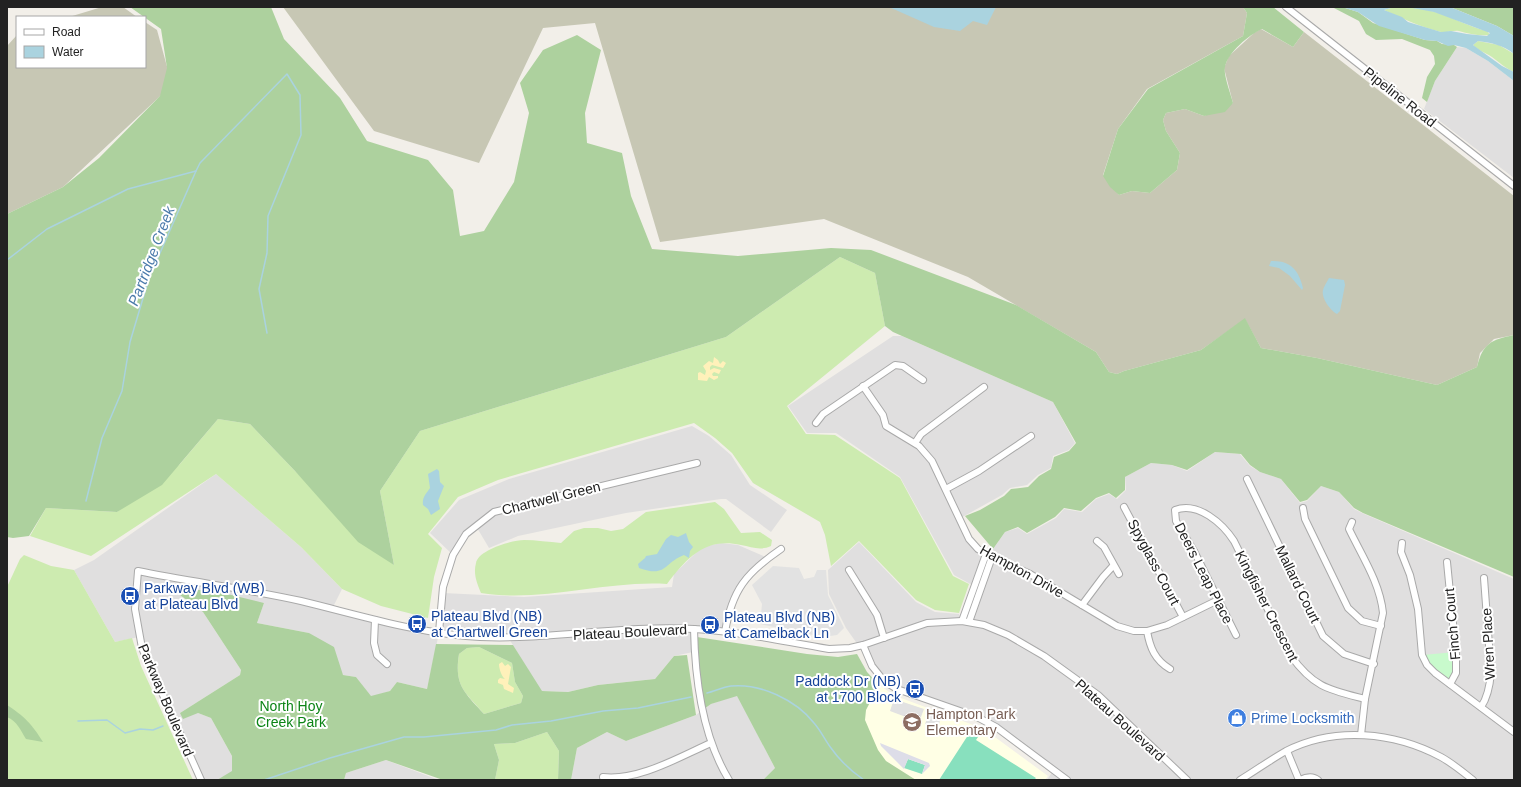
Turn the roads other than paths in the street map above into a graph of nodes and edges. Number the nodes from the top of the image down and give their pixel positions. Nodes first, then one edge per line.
1 (1286, 7) edge
2 (1514, 186) edge
3 (923, 380) dead end
4 (863, 386) junction
5 (984, 387) dead end
6 (816, 423) dead end
7 (1031, 436) dead end
8 (915, 443) junction
9 (697, 463) dead end
10 (1247, 479) dead end
11 (946, 489) junction
12 (1124, 506) dead end
13 (1303, 508) dead end
14 (1175, 510) joint
15 (1352, 522) dead end
16 (1097, 541) dead end
17 (1402, 543) dead end
18 (781, 549) dead end
19 (989, 556) junction
20 (1447, 562) dead end
21 (1113, 566) junction
22 (849, 570) dead end
23 (138, 571) joint
24 (1118, 574) dead end
25 (1484, 578) dead end
26 (1218, 600) junction
27 (1082, 605) junction
28 (1183, 617) junction
29 (374, 620) junction
30 (962, 621) junction
31 (970, 622) junction
32 (1381, 626) junction
33 (694, 628) junction
34 (1146, 631) junction
35 (439, 632) junction
36 (725, 632) junction
37 (1236, 635) dead end
38 (884, 638) junction
39 (863, 645) junction
40 (387, 664) dead end
41 (1374, 664) junction
42 (1170, 669) dead end
43 (1450, 684) junction
44 (1366, 699) junction
45 (1481, 707) junction
46 (1513, 729) edge
47 (1361, 735) junction
48 (711, 743) junction
49 (1287, 751) junction
50 (603, 777) dead end
51 (201, 780) edge
52 (729, 780) edge
53 (1067, 780) edge
54 (1187, 780) edge
55 (1240, 780) edge
56 (1299, 780) edge
57 (1318, 780) edge
58 (1473, 780) edge

1 - 2 street, Pipeline Road
3 - 4 street
4 - 6 street
4 - 8 street, Hampton Drive
5 - 8 street
7 - 11 street
8 - 11 street, Hampton Drive
9 - 35 street, Chartwell Green
10 - 41 street, Mallard Court
11 - 19 street, Hampton Drive
12 - 28 street, Spyglass Court
13 - 32 street
14 - 26 street, Deers Leap Place
14 - 44 street, Kingfisher Crescent
15 - 32 street
16 - 21 street
17 - 43 street
18 - 36 street
19 - 27 street, Hampton Drive
19 - 30 street
19 - 31 street
20 - 43 street, Finch Court
21 - 24 street
21 - 27 street
22 - 38 street
23 - 29 street, Plateau Boulevard
23 - 51 street, Parkway Boulevard
25 - 45 street, Wren Place
26 - 28 street, Hampton Drive
26 - 37 street, Deers Leap Place
27 - 34 street, Hampton Drive
28 - 34 street, Hampton Drive
29 - 35 street, Plateau Boulevard
29 - 40 street
30 - 31 street, Plateau Boulevard
30 - 38 street, Plateau Boulevard
31 - 54 street, Plateau Boulevard
32 - 41 street
33 - 35 street, Plateau Boulevard
33 - 36 street, Plateau Boulevard
33 - 48 street
34 - 42 street
36 - 39 street, Plateau Boulevard
38 - 39 street, Plateau Boulevard
39 - 53 street
41 - 44 street
43 - 45 street
44 - 47 street
45 - 46 street
47 - 49 street
47 - 58 street
48 - 50 street
48 - 52 street
49 - 55 street
49 - 56 street
56 - 57 street

